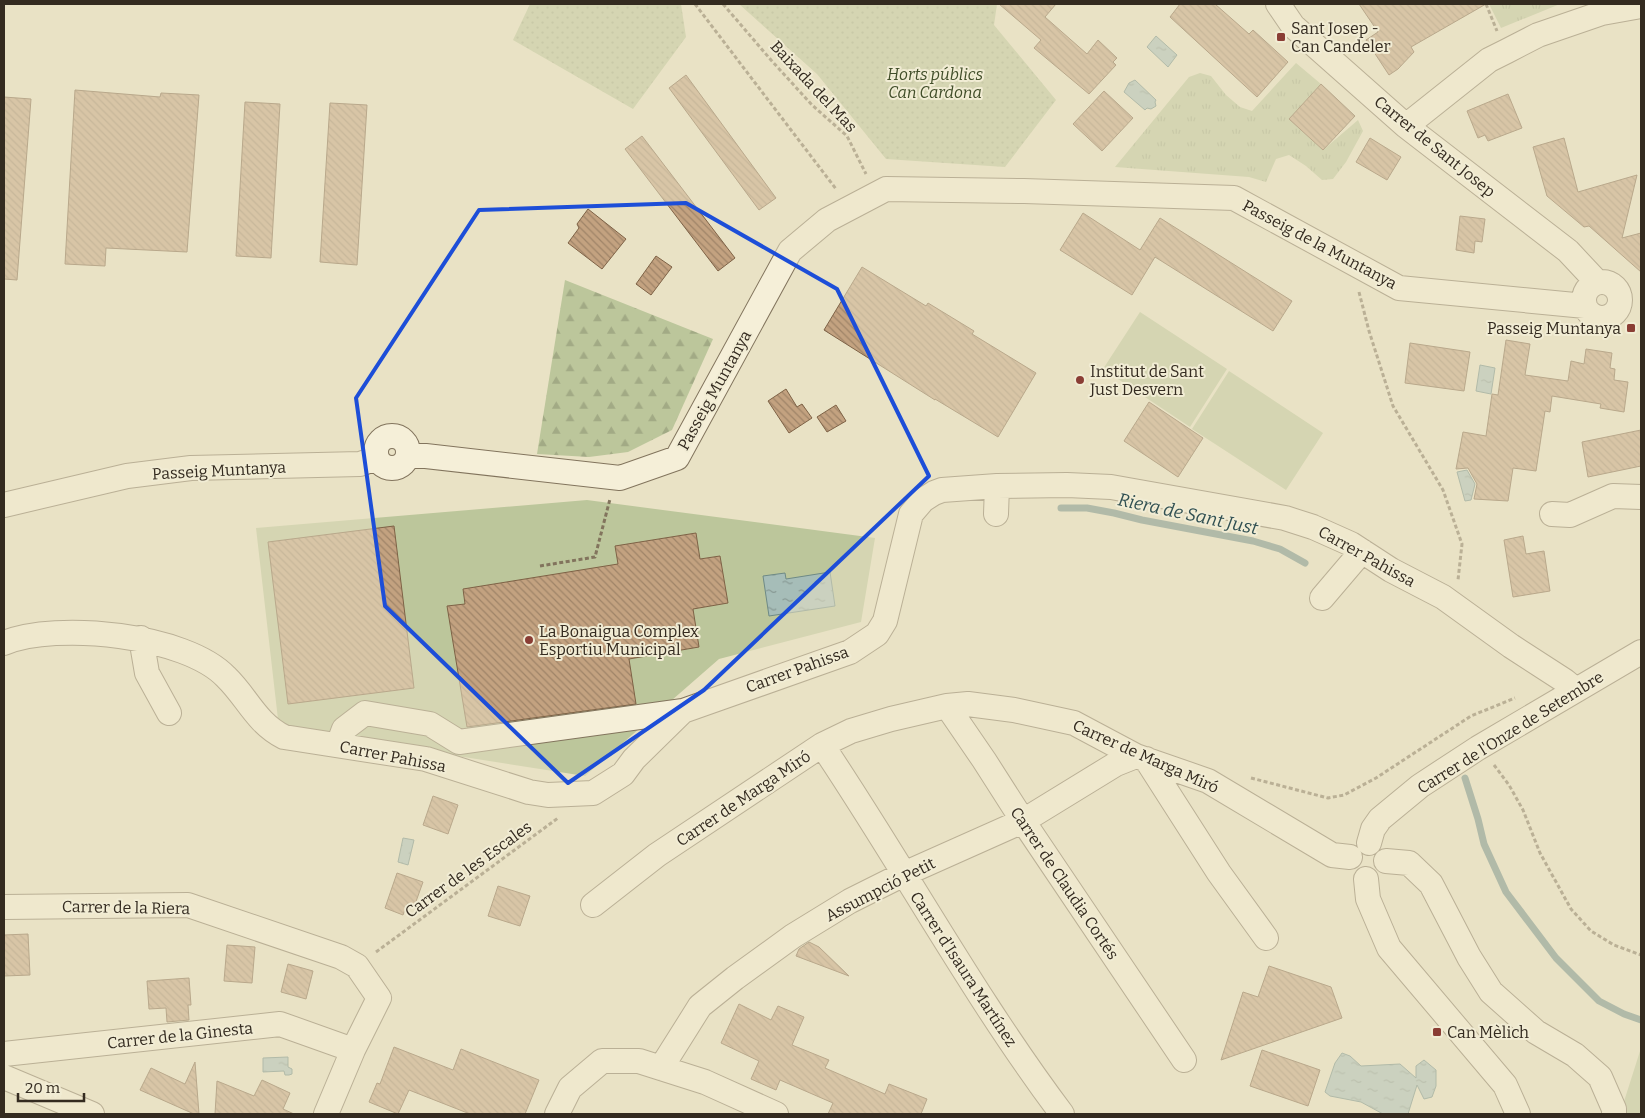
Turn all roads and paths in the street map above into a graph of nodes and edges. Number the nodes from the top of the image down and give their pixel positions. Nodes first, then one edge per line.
1 (696, 4) edge
2 (723, 4) edge
3 (1278, 4) edge
4 (1486, 4) edge
5 (1641, 6) edge
6 (1497, 31) dead end
7 (1406, 126) junction
8 (834, 187) dead end
9 (875, 194) junction
10 (1352, 262) junction
11 (1597, 282) junction
12 (1631, 303) edge
13 (1585, 306) junction
14 (997, 486) junction
15 (611, 496) dead end
16 (1641, 497) edge
17 (4, 505) edge
18 (996, 514) dead end
19 (1552, 514) dead end
20 (1362, 551) junction
21 (540, 566) dead end
22 (1322, 598) dead end
23 (1448, 601) junction
24 (141, 638) junction
25 (4, 642) edge
26 (1641, 652) edge
27 (1576, 690) junction
28 (1523, 694) dead end
29 (947, 706) junction
30 (683, 711) junction
31 (169, 713) dead end
32 (338, 745) junction
33 (822, 745) junction
34 (1141, 758) junction
35 (1501, 773) dead end
36 (1244, 776) dead end
37 (562, 816) dead end
38 (1022, 821) junction
39 (1369, 843) junction
40 (1350, 857) junction
41 (1386, 861) junction
42 (904, 874) junction
43 (1366, 879) junction
44 (593, 905) dead end
45 (4, 907) edge
46 (1266, 938) dead end
47 (1641, 955) edge
48 (357, 966) junction
49 (353, 1050) junction
50 (4, 1054) edge
51 (1184, 1060) dead end
52 (661, 1068) junction
53 (4, 1077) edge
54 (92, 1114) edge
55 (326, 1114) edge
56 (558, 1114) edge
57 (776, 1114) edge
58 (1062, 1114) edge
59 (1518, 1114) edge
60 (1614, 1114) edge

1 - 8 path
2 - 9 path, Baixada del Mas
3 - 7 street, Carrer de Sant Josep
4 - 6 path
5 - 7 street
7 - 11 street, Carrer de Sant Josep
9 - 10 street, Passeig de la Muntanya
9 - 17 street, Passeig Muntanya
10 - 13 street, Passeig de la Muntanya
10 - 23 path
11 - 12 street
11 - 13 street
12 - 13 street
14 - 18 street
14 - 20 street, Carrer Pahissa
14 - 30 street, Carrer Pahissa
15 - 21 path
16 - 19 street
20 - 22 street
20 - 23 street, Carrer Pahissa
23 - 27 street, Carrer Pahissa
24 - 25 street, Carrer Pahissa
24 - 31 street
24 - 32 street, Carrer Pahissa
26 - 27 street, Carrer de l'Onze de Setembre
27 - 39 street, Carrer de l'Onze de Setembre
28 - 36 path
29 - 33 street, Carrer de Marga Miró
29 - 34 street, Carrer de Marga Miró
29 - 38 street, Carrer de Claudia Cortés
30 - 32 street
30 - 32 street, Carrer Pahissa
33 - 42 street, Carrer d'Isaura Martínez
33 - 44 street, Carrer de Marga Miró
34 - 38 street, Assumpció Petit
34 - 40 street, Carrer de Marga Miró
34 - 46 street
35 - 47 path
37 - 48 path, Carrer de les Escales
38 - 42 street, Assumpció Petit
38 - 51 street, Carrer de Claudia Cortés
39 - 40 street
39 - 41 street
40 - 43 street
41 - 43 street
41 - 60 street
42 - 52 street, Assumpció Petit
42 - 58 street, Carrer d'Isaura Martínez
43 - 59 street
45 - 48 street, Carrer de la Riera
48 - 49 street
49 - 50 street, Carrer de la Ginesta
49 - 55 street
52 - 56 street
52 - 57 street
53 - 54 street

